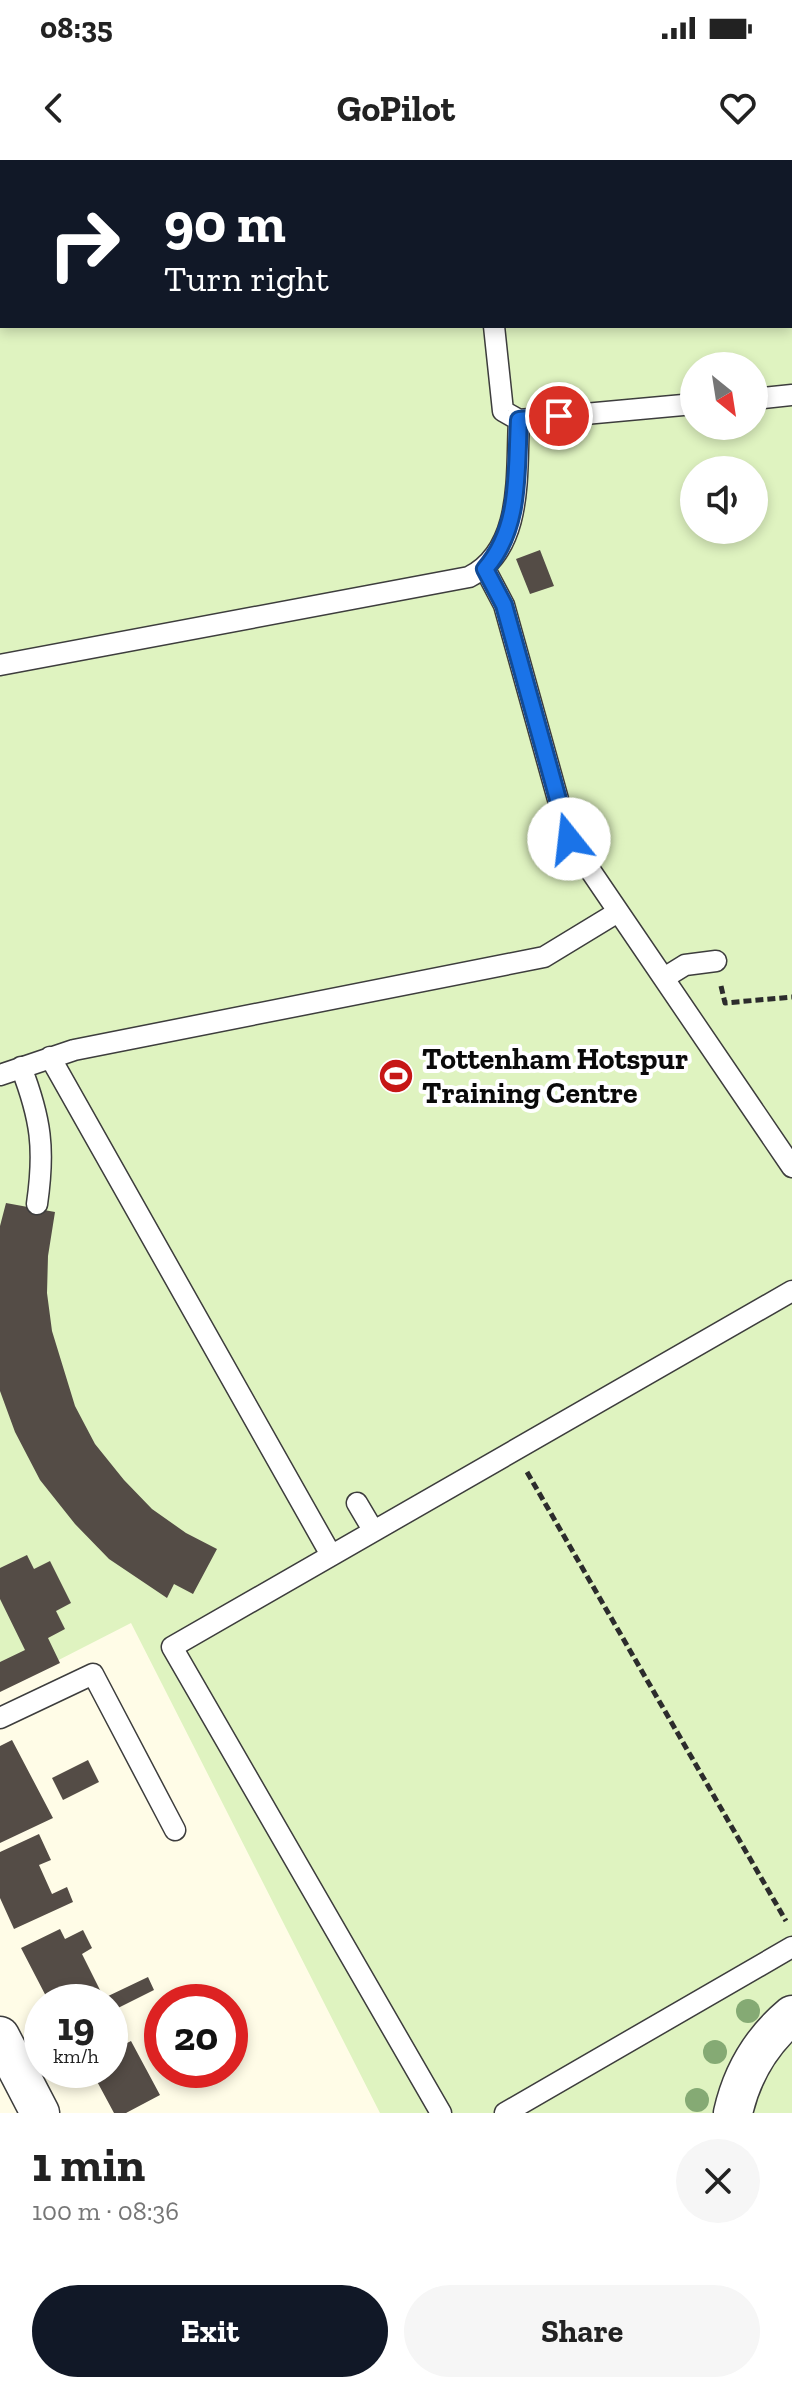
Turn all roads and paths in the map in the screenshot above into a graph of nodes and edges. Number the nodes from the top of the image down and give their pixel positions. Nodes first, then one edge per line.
1 (494, 328) edge
2 (792, 395) edge
3 (768, 398) edge
4 (680, 405) edge
5 (519, 420) junction
6 (485, 569) junction
7 (0, 665) edge
8 (618, 912) junction
9 (716, 961) joint
10 (664, 978) junction
11 (792, 997) edge
12 (50, 1057) junction
13 (21, 1067) junction
14 (0, 1075) edge
15 (792, 1167) edge
16 (37, 1204) dead end
17 (792, 1291) edge
18 (515, 1451) junction
19 (357, 1503) dead end
20 (373, 1530) junction
21 (331, 1555) junction
22 (0, 1718) edge
23 (175, 1830) dead end
24 (792, 1932) edge
25 (792, 1947) edge
26 (792, 2015) edge
27 (0, 2036) edge
28 (40, 2113) edge
29 (441, 2113) edge
30 (505, 2113) edge
31 (733, 2113) edge

1 - 5 lane
2 - 3 lane
4 - 5 lane
5 - 6 lane
6 - 7 lane
6 - 8 lane
8 - 10 lane
8 - 12 lane
9 - 10 lane
9 - 11 path
10 - 15 lane
12 - 13 lane
12 - 21 lane
13 - 14 lane
13 - 16 lane
17 - 18 lane
18 - 20 lane
18 - 24 path
19 - 20 lane
20 - 21 lane
21 - 29 lane
22 - 23 lane
25 - 30 lane
26 - 31 street
27 - 28 street

